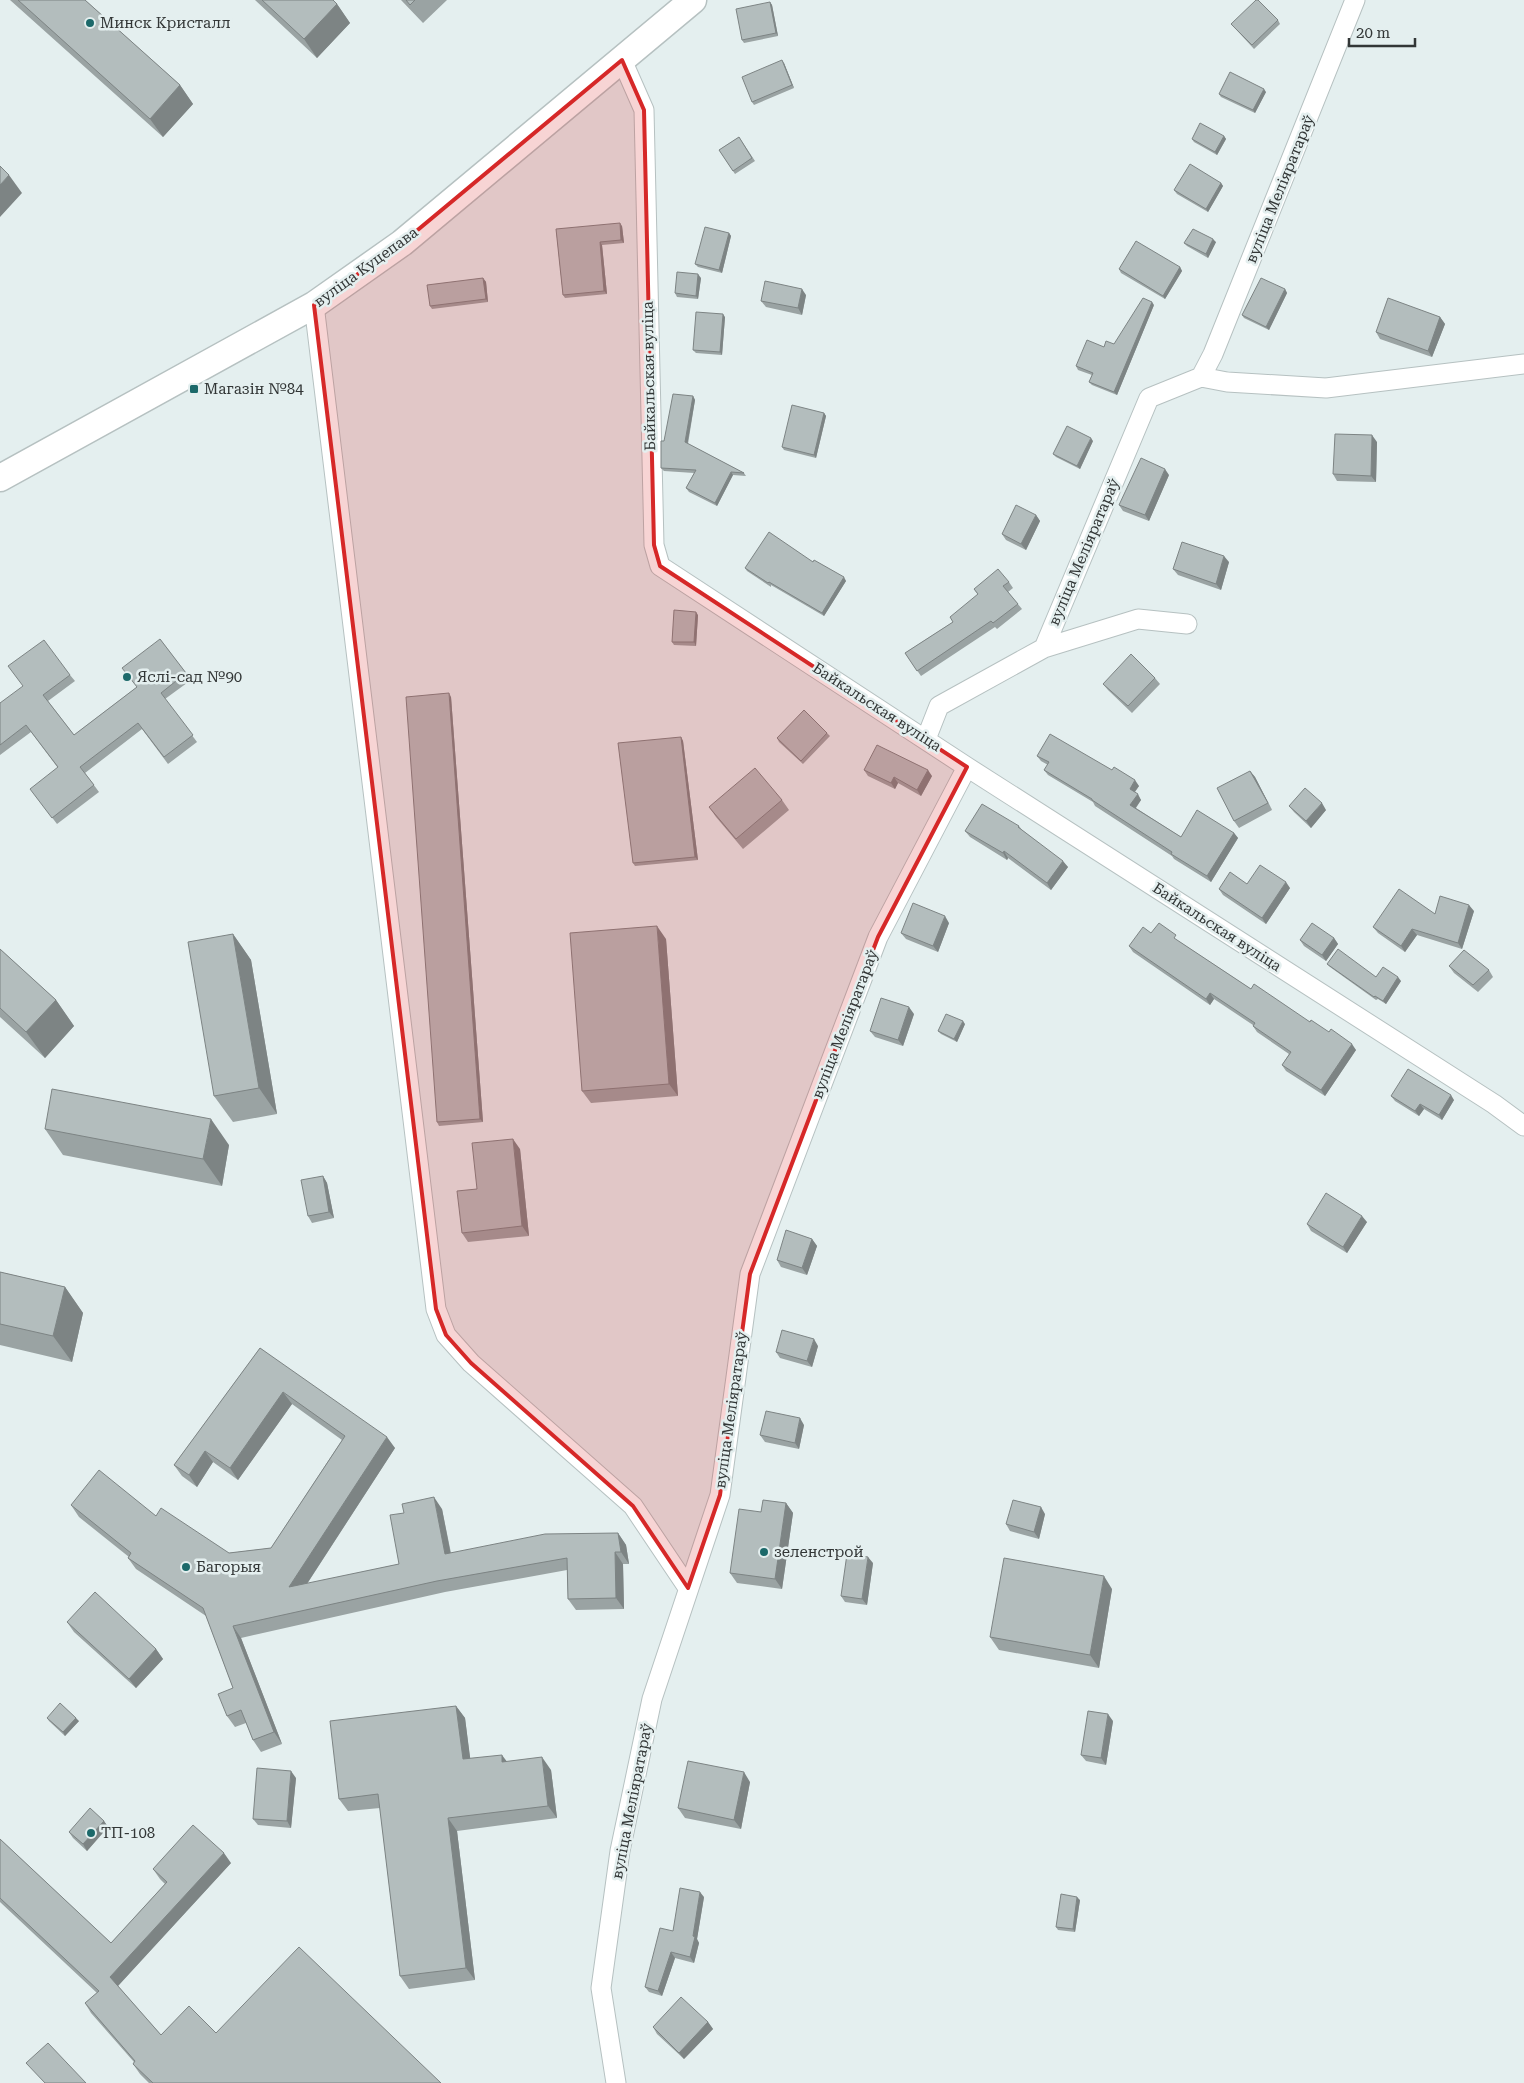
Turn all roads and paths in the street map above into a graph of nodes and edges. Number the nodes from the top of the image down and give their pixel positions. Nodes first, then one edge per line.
1 (693, 0) edge
2 (1355, 0) edge
3 (622, 60) junction
4 (314, 305) junction
5 (1524, 364) edge
6 (1201, 377) junction
7 (0, 478) edge
8 (1186, 624) dead end
9 (1044, 648) junction
10 (926, 739) junction
11 (967, 766) junction
12 (1524, 1126) edge
13 (688, 1588) junction
14 (616, 2083) edge

1 - 3 main road, вуліца Куцепава
2 - 6 street, вуліца Меліяратараў
3 - 4 main road, вуліца Куцепава
3 - 10 street, Байкальская вуліца
4 - 7 main road, вуліца Куцепава
4 - 13 street
5 - 6 street
6 - 9 street, вуліца Меліяратараў
8 - 9 street, вуліца Меліяратараў
9 - 10 street, вуліца Меліяратараў
10 - 11 street, Байкальская вуліца
11 - 12 street, Байкальская вуліца
11 - 13 street, вуліца Меліяратараў
13 - 14 street, вуліца Меліяратараў

